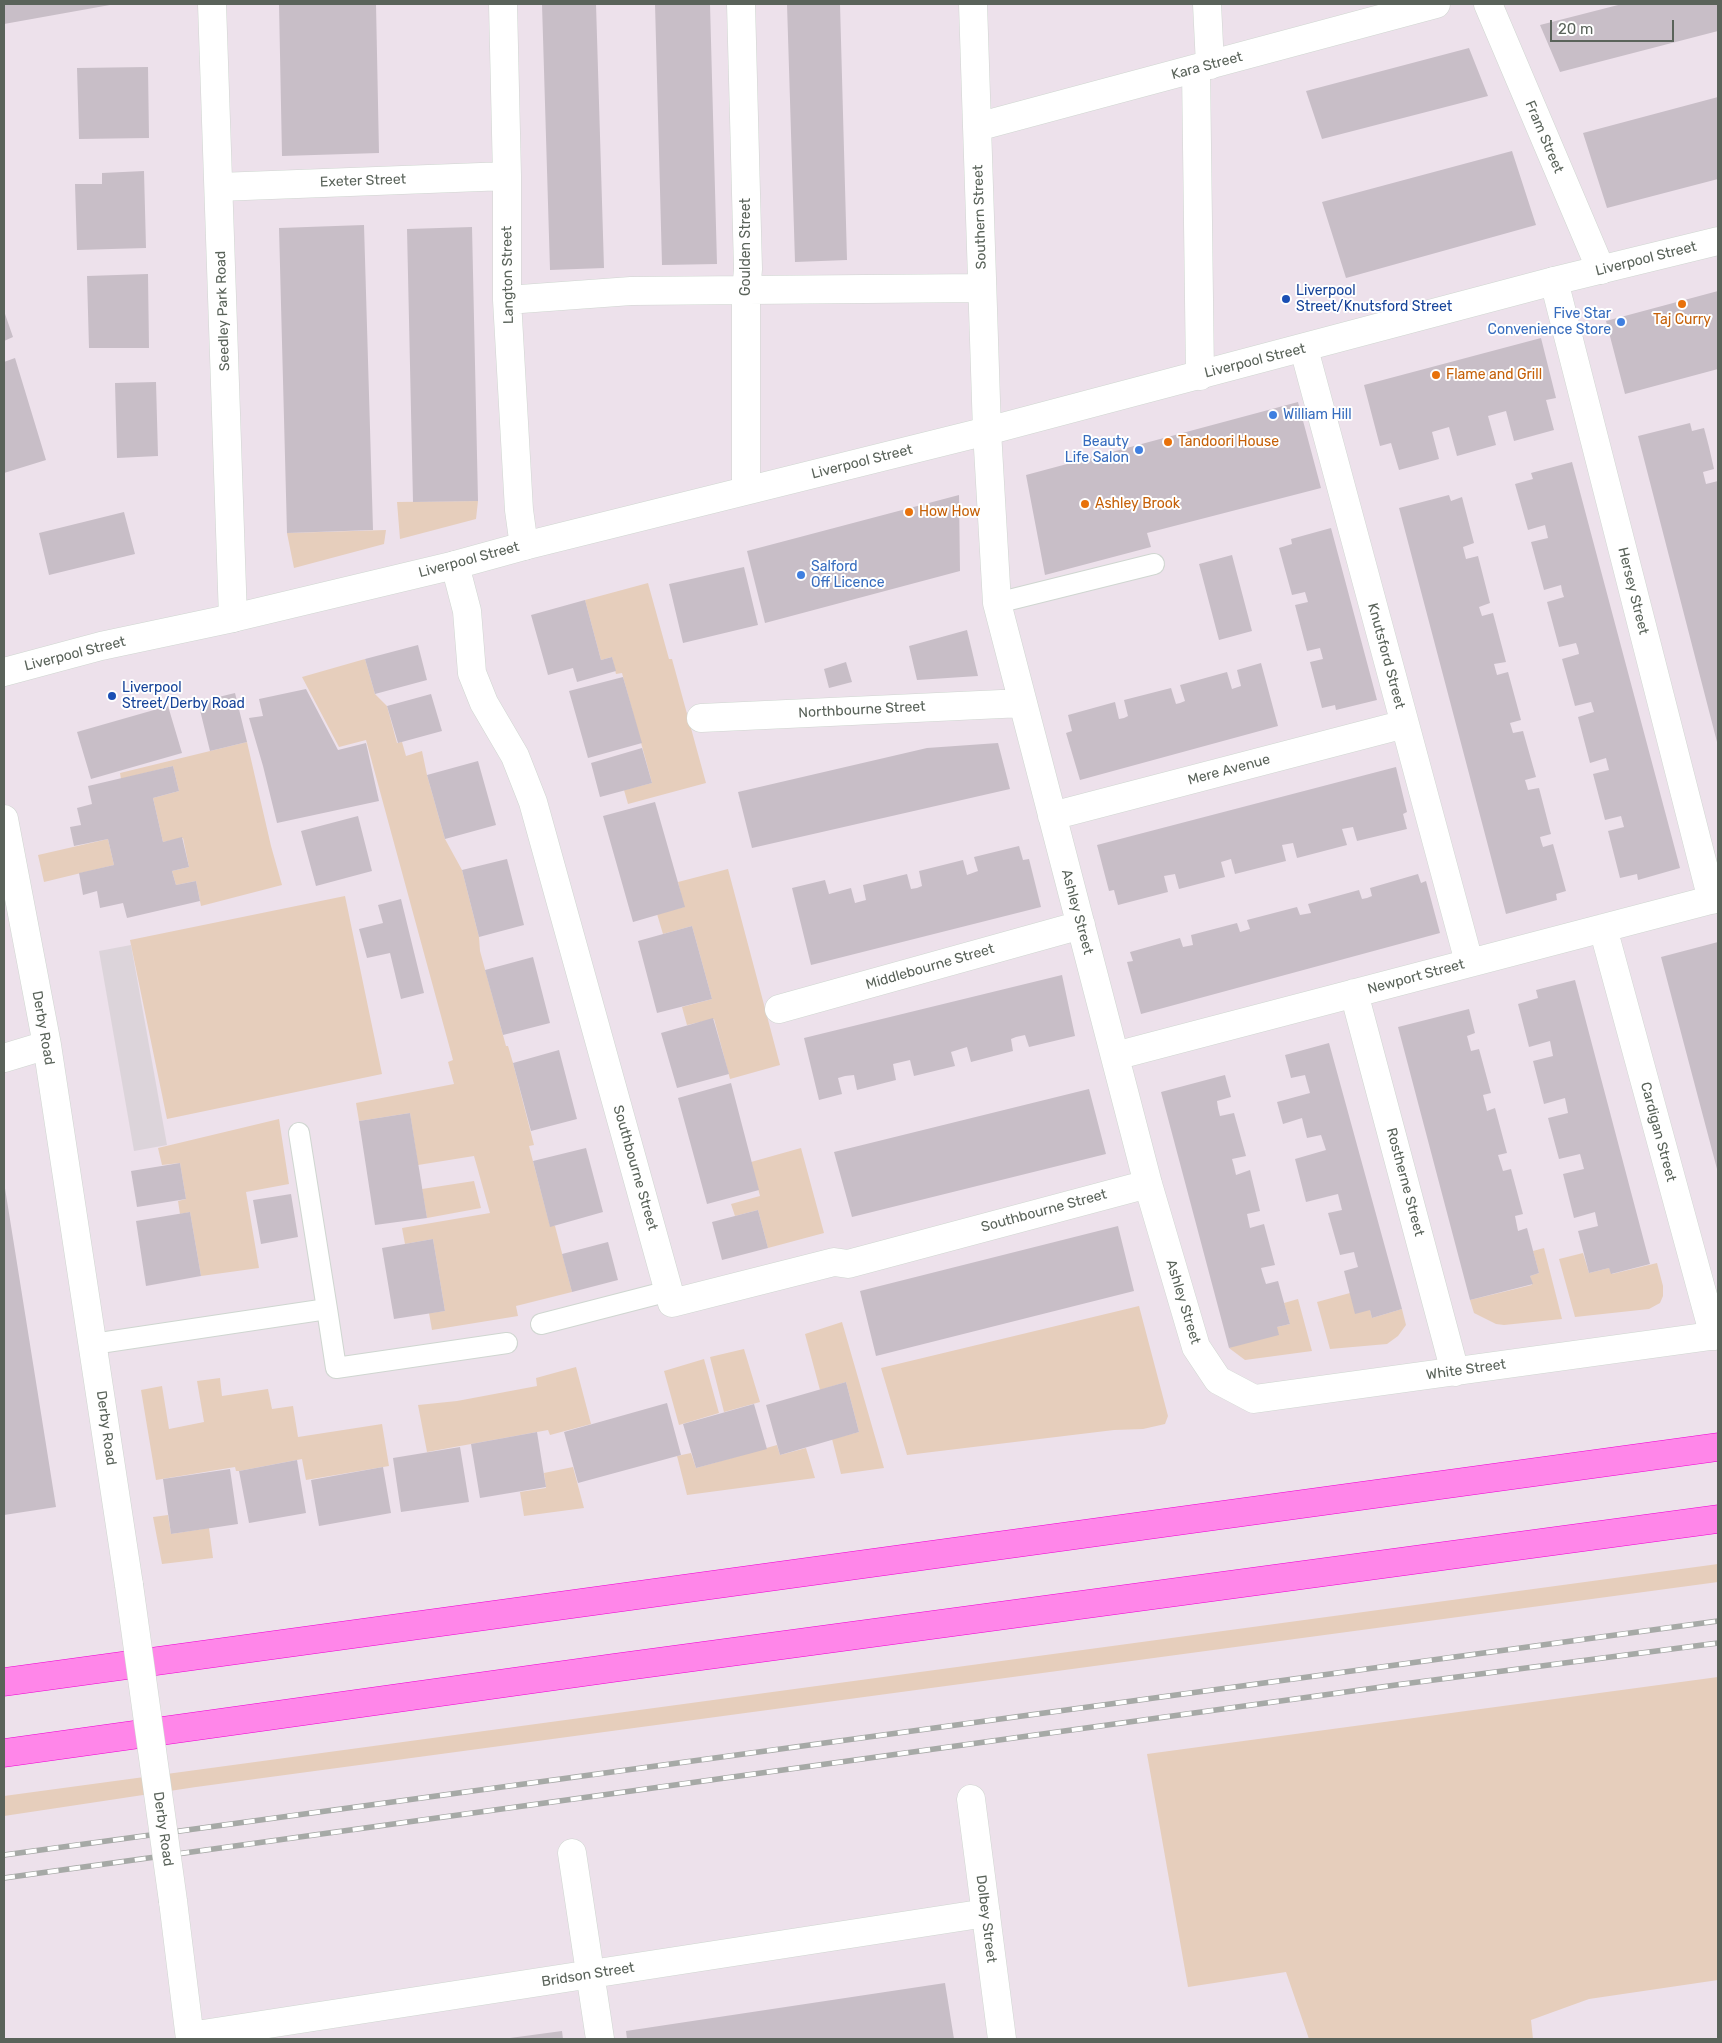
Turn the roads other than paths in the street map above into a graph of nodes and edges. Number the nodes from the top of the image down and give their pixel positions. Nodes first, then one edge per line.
1 (212, 4) edge
2 (503, 4) edge
3 (741, 4) edge
4 (973, 4) edge
5 (1207, 4) edge
6 (1436, 4) edge
7 (1488, 4) edge
8 (1203, 67) junction
9 (977, 127) junction
10 (507, 176) junction
11 (219, 187) junction
12 (1718, 241) edge
13 (1601, 270) junction
14 (1554, 281) junction
15 (982, 288) junction
16 (746, 292) junction
17 (507, 300) junction
18 (1304, 349) junction
19 (1200, 376) junction
20 (987, 431) junction
21 (746, 490) junction
22 (524, 546) junction
23 (1154, 564) dead end
24 (455, 565) junction
25 (997, 603) junction
26 (233, 618) junction
27 (4, 672) edge
28 (1023, 703) junction
29 (701, 718) dead end
30 (1405, 724) junction
31 (1052, 816) junction
32 (4, 819) edge
33 (8, 866) edge
34 (1715, 899) edge
35 (1081, 925) junction
36 (1603, 928) junction
37 (1469, 962) junction
38 (1354, 993) junction
39 (779, 1009) dead end
40 (47, 1044) junction
41 (1115, 1056) junction
42 (4, 1058) edge
43 (299, 1133) dead end
44 (1148, 1184) junction
45 (669, 1290) junction
46 (327, 1309) junction
47 (541, 1324) dead end
48 (1716, 1335) edge
49 (506, 1343) dead end
50 (93, 1344) junction
51 (1455, 1372) junction
52 (1218, 1380) joint
53 (1718, 1447) edge
54 (1718, 1518) edge
55 (4, 1682) edge
56 (4, 1754) edge
57 (971, 1799) dead end
58 (572, 1853) dead end
59 (986, 1913) junction
60 (590, 1975) junction
61 (190, 2038) edge
62 (600, 2039) edge
63 (1002, 2039) edge

1 - 11 street, Seedley Park Road
2 - 10 street, Langton Street
3 - 16 street, Goulden Street
4 - 9 street, Southern Street
5 - 8 street
6 - 8 street, Kara Street
7 - 13 street, Fram Street
8 - 9 street, Kara Street
8 - 19 street
9 - 15 street, Southern Street
10 - 11 street, Exeter Street
10 - 17 street, Langton Street
11 - 26 street, Seedley Park Road
12 - 13 street, Liverpool Street
13 - 14 street, Liverpool Street
14 - 18 street, Liverpool Street
14 - 34 street, Hersey Street
15 - 16 street
15 - 20 street, Southern Street
16 - 17 street
16 - 21 street, Goulden Street
17 - 22 street, Langton Street
18 - 19 street, Liverpool Street
18 - 30 street, Knutsford Street
19 - 20 street, Liverpool Street
20 - 21 street, Liverpool Street
20 - 25 street, Ashley Street
21 - 22 street, Liverpool Street
22 - 24 street, Liverpool Street
23 - 25 lane
24 - 26 street, Liverpool Street
24 - 45 street, Southbourne Street
25 - 28 street, Ashley Street
26 - 27 street, Liverpool Street
28 - 29 street, Northbourne Street
28 - 31 street, Ashley Street
30 - 31 street, Mere Avenue
30 - 37 street, Knutsford Street
31 - 35 street, Ashley Street
32 - 33 street, Derby Road
33 - 40 street, Derby Road
34 - 36 street, Newport Street
35 - 39 street, Middlebourne Street
35 - 41 street, Ashley Street
36 - 37 street, Newport Street
36 - 48 street, Cardigan Street
37 - 38 street, Newport Street
38 - 41 street, Newport Street
38 - 51 street, Rostherne Street
40 - 42 street
40 - 50 street, Derby Road
41 - 44 street, Ashley Street
43 - 46 lane
44 - 45 street, Southbourne Street
44 - 52 street, Ashley Street
45 - 47 lane
46 - 49 lane
46 - 50 lane
48 - 51 street, White Street
50 - 61 street, Derby Road, bridge
51 - 52 street, White Street
53 - 55 highway
54 - 56 highway
57 - 59 street, Dolbey Street
58 - 60 street
59 - 60 street, Bridson Street
59 - 63 street, Dolbey Street
60 - 61 street, Bridson Street
60 - 62 street

